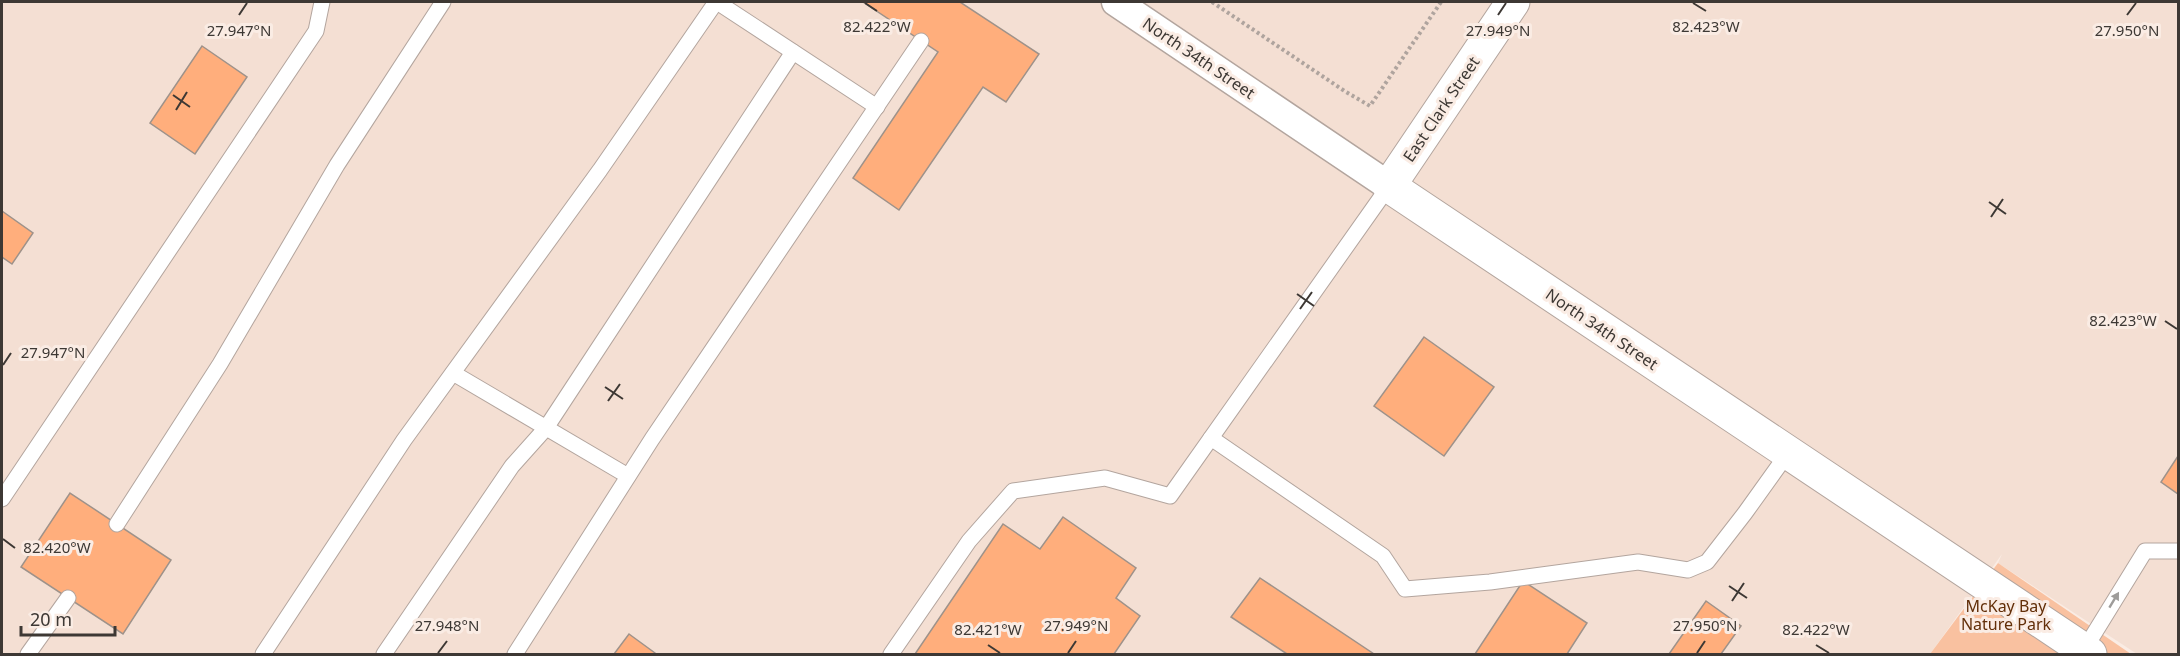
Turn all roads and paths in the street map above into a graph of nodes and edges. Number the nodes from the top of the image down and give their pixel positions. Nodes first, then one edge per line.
1 (322, 2) edge
2 (442, 2) edge
3 (716, 2) edge
4 (1116, 2) edge
5 (1212, 2) edge
6 (1441, 2) edge
7 (1514, 2) edge
8 (921, 41) dead end
9 (793, 52) junction
10 (877, 107) junction
11 (1389, 186) junction
12 (453, 373) junction
13 (546, 428) junction
14 (1211, 438) junction
15 (1788, 453) junction
16 (628, 476) junction
17 (2, 499) edge
18 (117, 524) dead end
19 (2178, 551) edge
20 (68, 598) dead end
21 (2087, 652) edge
22 (28, 654) edge
23 (263, 654) edge
24 (384, 654) edge
25 (515, 654) edge
26 (891, 654) edge

1 - 17 lane
2 - 18 lane
3 - 9 lane
3 - 12 lane
4 - 11 street, North 34th Street
5 - 6 path
7 - 11 street, East Clark Street
8 - 10 lane
9 - 10 lane
9 - 13 lane
10 - 16 lane
11 - 14 lane
11 - 15 street, North 34th Street
12 - 13 lane
12 - 23 lane
13 - 16 lane
13 - 24 lane
14 - 15 lane
14 - 26 lane
15 - 21 street, North 34th Street
16 - 25 lane
21 -> 19 lane
20 - 22 lane

